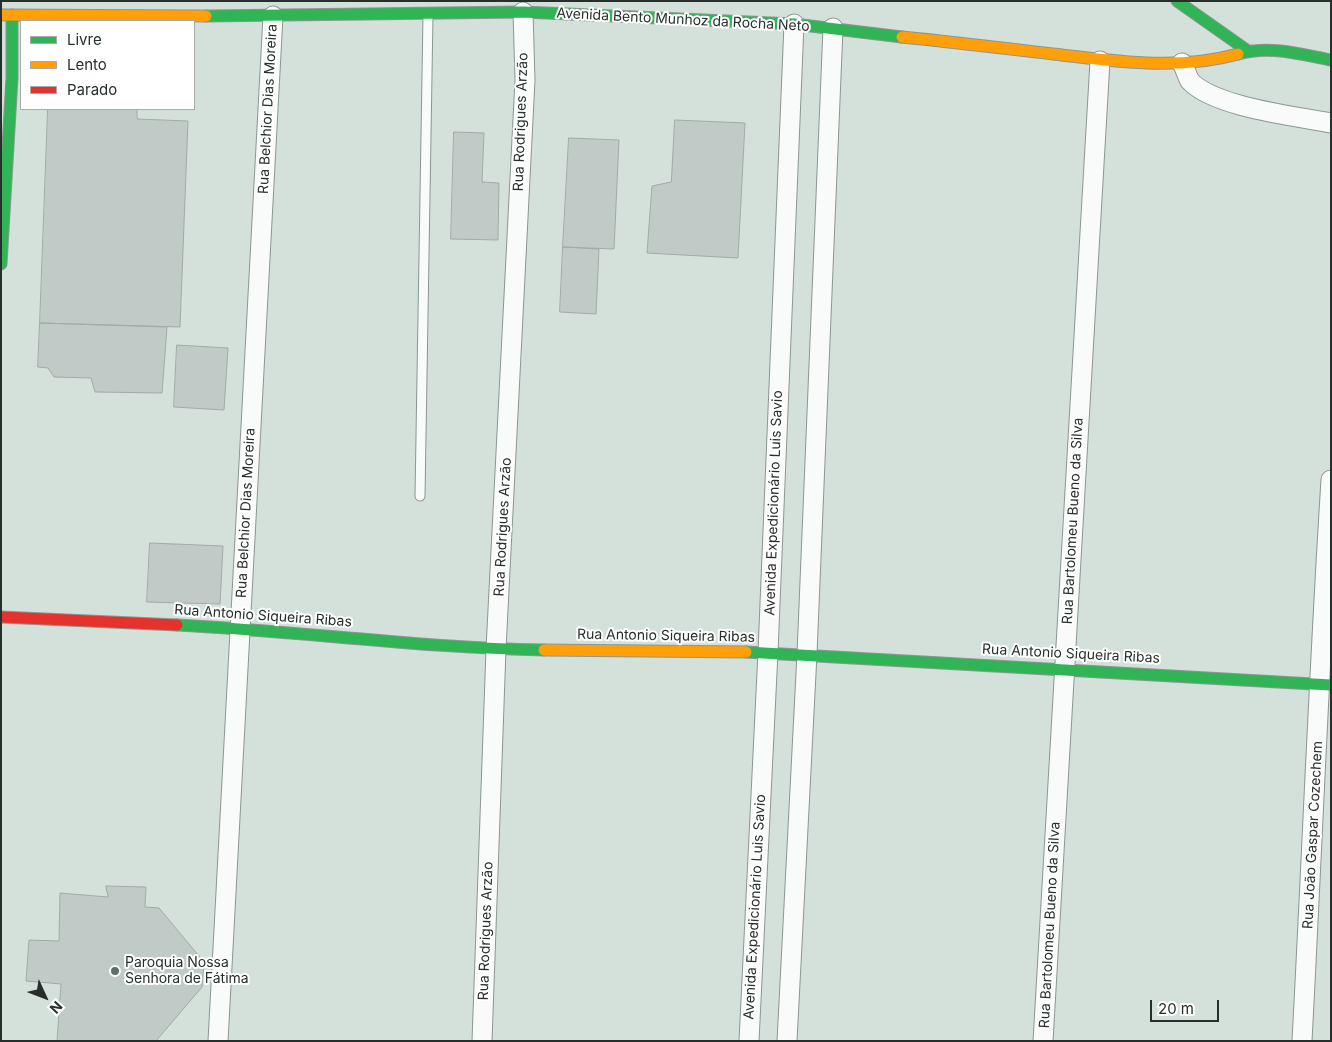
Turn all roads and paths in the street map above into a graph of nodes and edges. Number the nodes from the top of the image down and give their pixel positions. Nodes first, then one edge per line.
1 (1178, 1) edge
2 (523, 12) junction
3 (7, 15) edge
4 (428, 15) junction
5 (274, 16) junction
6 (794, 24) junction
7 (833, 28) junction
8 (1248, 51) junction
9 (1331, 60) edge
10 (1100, 61) junction
11 (1182, 63) junction
12 (1331, 123) edge
13 (1, 264) edge
14 (1331, 480) edge
15 (420, 496) dead end
16 (1, 617) edge
17 (240, 628) junction
18 (496, 649) junction
19 (768, 652) junction
20 (807, 654) junction
21 (1065, 668) junction
22 (1325, 684) edge
23 (218, 1041) edge
24 (482, 1041) edge
25 (749, 1041) edge
26 (787, 1041) edge
27 (1043, 1041) edge
28 (1302, 1041) edge

1 - 8 main road
2 - 4 main road, Avenida Bento Munhoz da Rocha Neto
2 - 6 main road, Avenida Bento Munhoz da Rocha Neto
2 - 18 street, Rua Rodrigues Arzão
3 - 5 main road, Avenida Bento Munhoz da Rocha Neto
3 - 13 main road
4 - 5 main road, Avenida Bento Munhoz da Rocha Neto
4 - 15 lane
5 - 17 street, Rua Belchior Dias Moreira
6 - 7 main road, Avenida Bento Munhoz da Rocha Neto
6 - 19 street, Avenida Expedicionário Luis Savio
7 - 10 main road, Avenida Bento Munhoz da Rocha Neto
7 - 20 street
8 - 9 main road, Avenida Bento Munhoz da Rocha Neto
8 - 11 main road, Avenida Bento Munhoz da Rocha Neto
10 - 11 main road, Avenida Bento Munhoz da Rocha Neto
10 - 21 street, Rua Bartolomeu Bueno da Silva
11 - 12 street
14 - 22 street, Rua João Gaspar Cozechem
16 - 17 main road, Rua Antonio Siqueira Ribas
17 - 18 main road, Rua Antonio Siqueira Ribas
17 - 23 street, Rua Belchior Dias Moreira
18 - 19 main road, Rua Antonio Siqueira Ribas
18 - 24 street, Rua Rodrigues Arzão
19 - 20 main road, Rua Antonio Siqueira Ribas
19 - 25 street, Avenida Expedicionário Luis Savio
20 - 21 main road, Rua Antonio Siqueira Ribas
20 - 26 street
21 - 22 main road, Rua Antonio Siqueira Ribas
21 - 27 street, Rua Bartolomeu Bueno da Silva
22 - 28 street, Rua João Gaspar Cozechem

